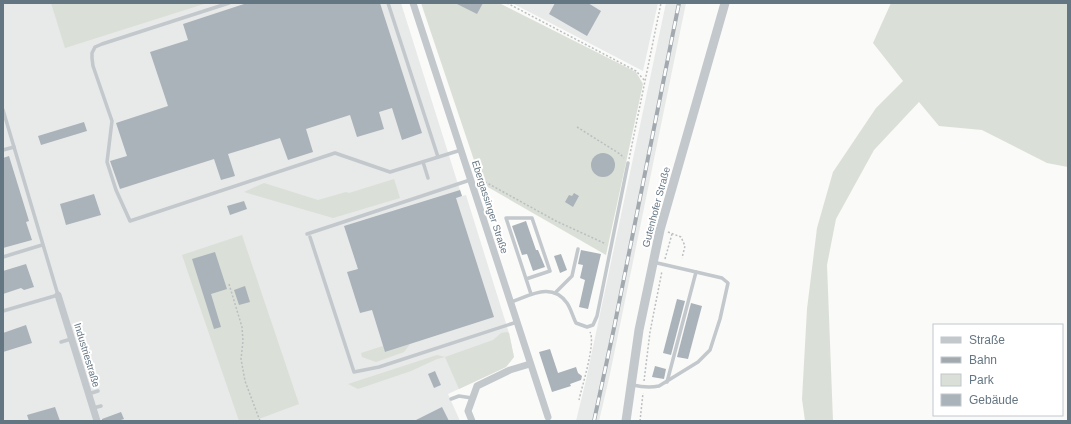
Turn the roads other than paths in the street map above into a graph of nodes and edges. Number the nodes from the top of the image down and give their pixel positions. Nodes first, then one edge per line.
1 (229, 3) edge
2 (388, 3) edge
3 (413, 3) edge
4 (725, 3) edge
5 (3, 110) edge
6 (14, 147) junction
7 (3, 150) edge
8 (461, 150) junction
9 (438, 157) junction
10 (423, 162) junction
11 (628, 162) road end
12 (428, 178) dead end
13 (471, 180) junction
14 (307, 234) dead end
15 (310, 237) dead end
16 (42, 245) junction
17 (578, 249) dead end
18 (3, 257) edge
19 (653, 262) junction
20 (696, 272) junction
21 (526, 279) junction
22 (556, 292) junction
23 (531, 294) junction
24 (58, 296) junction
25 (511, 302) junction
26 (3, 311) edge
27 (517, 322) junction
28 (71, 339) junction
29 (61, 342) dead end
30 (530, 364) junction
31 (667, 382) junction
32 (632, 385) junction
33 (98, 391) dead end
34 (88, 394) junction
35 (472, 398) junction
36 (451, 399) dead end
37 (101, 406) dead end
38 (92, 412) junction
39 (548, 417) dead end
40 (97, 421) edge
41 (472, 421) edge
42 (626, 421) edge

1 - 10 lane
2 - 9 lane
3 - 8 street, Ebergassinger Straße
4 - 19 street, Gutenhofer Straße
5 - 6 lane
6 - 7 lane
6 - 16 lane
8 - 9 lane
8 - 13 street, Ebergassinger Straße
9 - 10 lane
10 - 12 lane
11 - 22 lane
13 - 14 lane
13 - 25 street, Ebergassinger Straße
15 - 27 lane
16 - 18 lane
16 - 24 lane
17 - 22 lane
19 - 20 lane
19 - 32 street, Gutenhofer Straße
20 - 31 lane
20 - 31 lane
21 - 21 lane
21 - 23 lane
22 - 23 lane
23 - 25 lane
24 - 26 lane
24 - 28 street, Industriestraße
25 - 27 street, Ebergassinger Straße
27 - 30 street, Ebergassinger Straße
28 - 29 lane
28 - 34 street, Industriestraße
30 - 35 street
30 - 39 street, Ebergassinger Straße
31 - 32 lane
32 - 42 street, Gutenhofer Straße
33 - 34 lane
34 - 38 street, Industriestraße
35 - 36 lane
35 - 41 street
37 - 38 lane
38 - 40 street, Industriestraße

